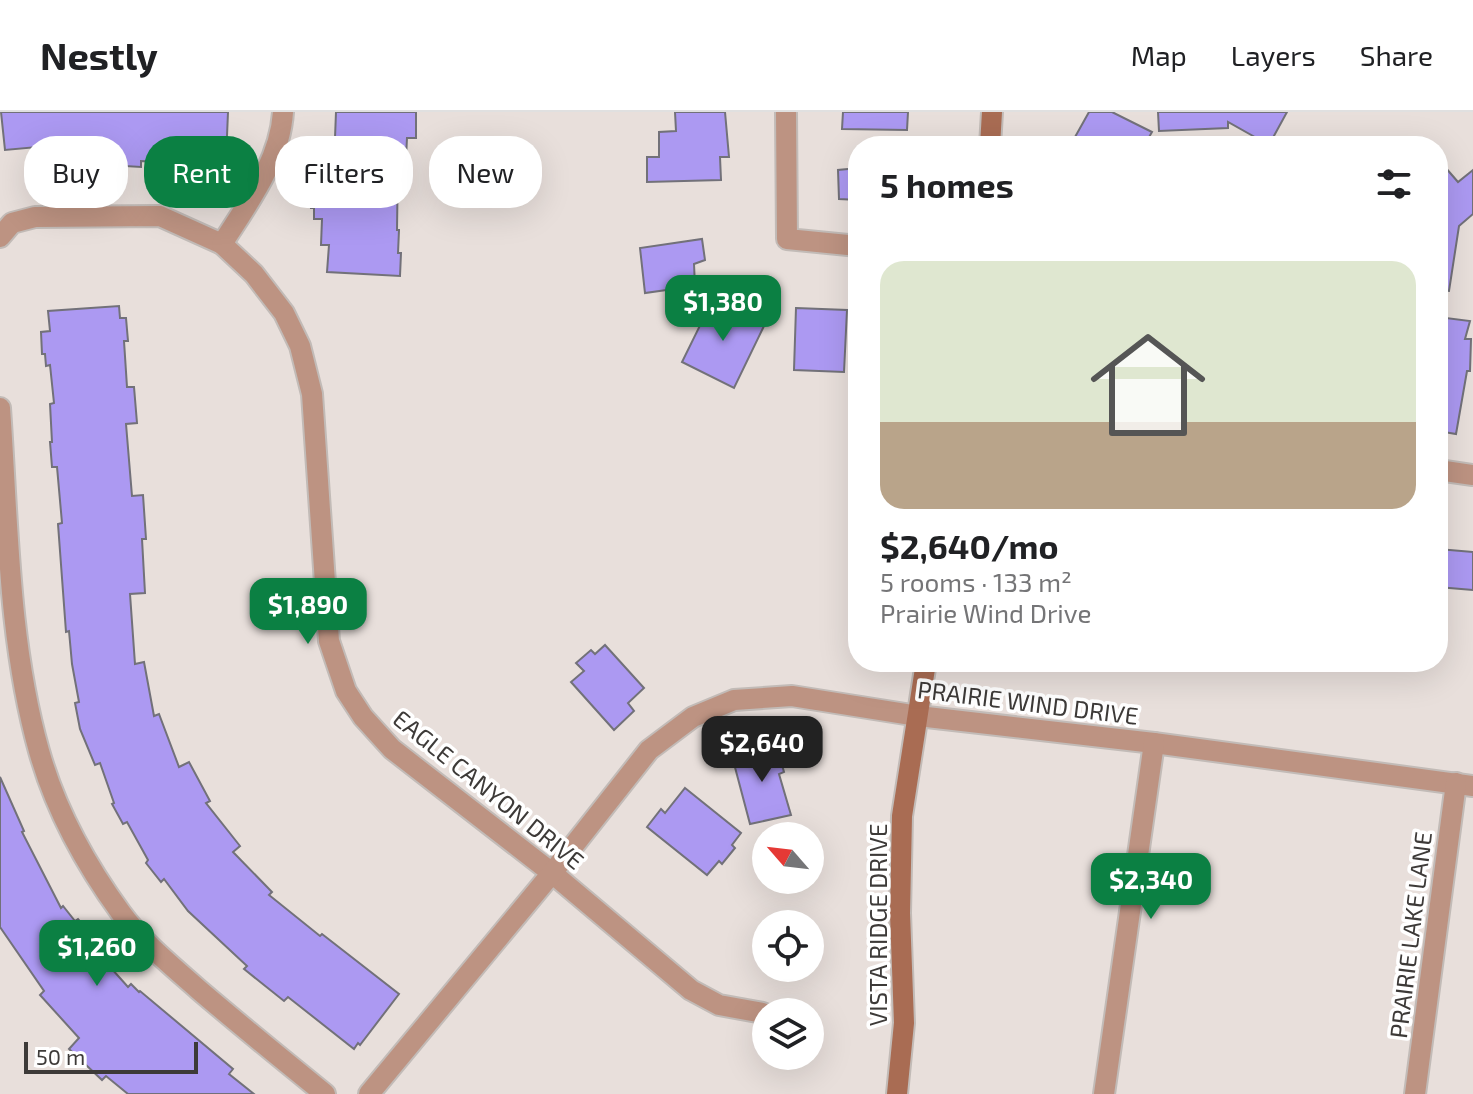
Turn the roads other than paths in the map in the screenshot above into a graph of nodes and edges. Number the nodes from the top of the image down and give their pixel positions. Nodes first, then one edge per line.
1 (283, 112) edge
2 (786, 112) edge
3 (992, 112) edge
4 (991, 136) edge
5 (0, 237) edge
6 (222, 244) junction
7 (848, 245) edge
8 (0, 408) edge
9 (1448, 471) edge
10 (1473, 475) edge
11 (925, 672) edge
12 (918, 716) junction
13 (1154, 743) junction
14 (1464, 784) edge
15 (552, 873) junction
16 (752, 1011) edge
17 (325, 1094) edge
18 (369, 1094) edge
19 (897, 1094) edge
20 (1104, 1094) edge
21 (1415, 1094) edge

1 - 6 street
2 - 7 street
3 - 4 street
5 - 6 street, EAGLE CANYON DRIVE
6 - 15 street, EAGLE CANYON DRIVE
8 - 17 street
9 - 10 street
11 - 12 street, VISTA RIDGE DRIVE
12 - 13 street, PRAIRIE WIND DRIVE
12 - 15 street, PRAIRIE WIND DRIVE
12 - 19 street, VISTA RIDGE DRIVE
13 - 14 street, PRAIRIE WIND DRIVE
13 - 20 street
14 - 21 street, PRAIRIE LAKE LANE
15 - 16 street, EAGLE CANYON DRIVE
15 - 18 street, PRAIRIE WIND DRIVE

